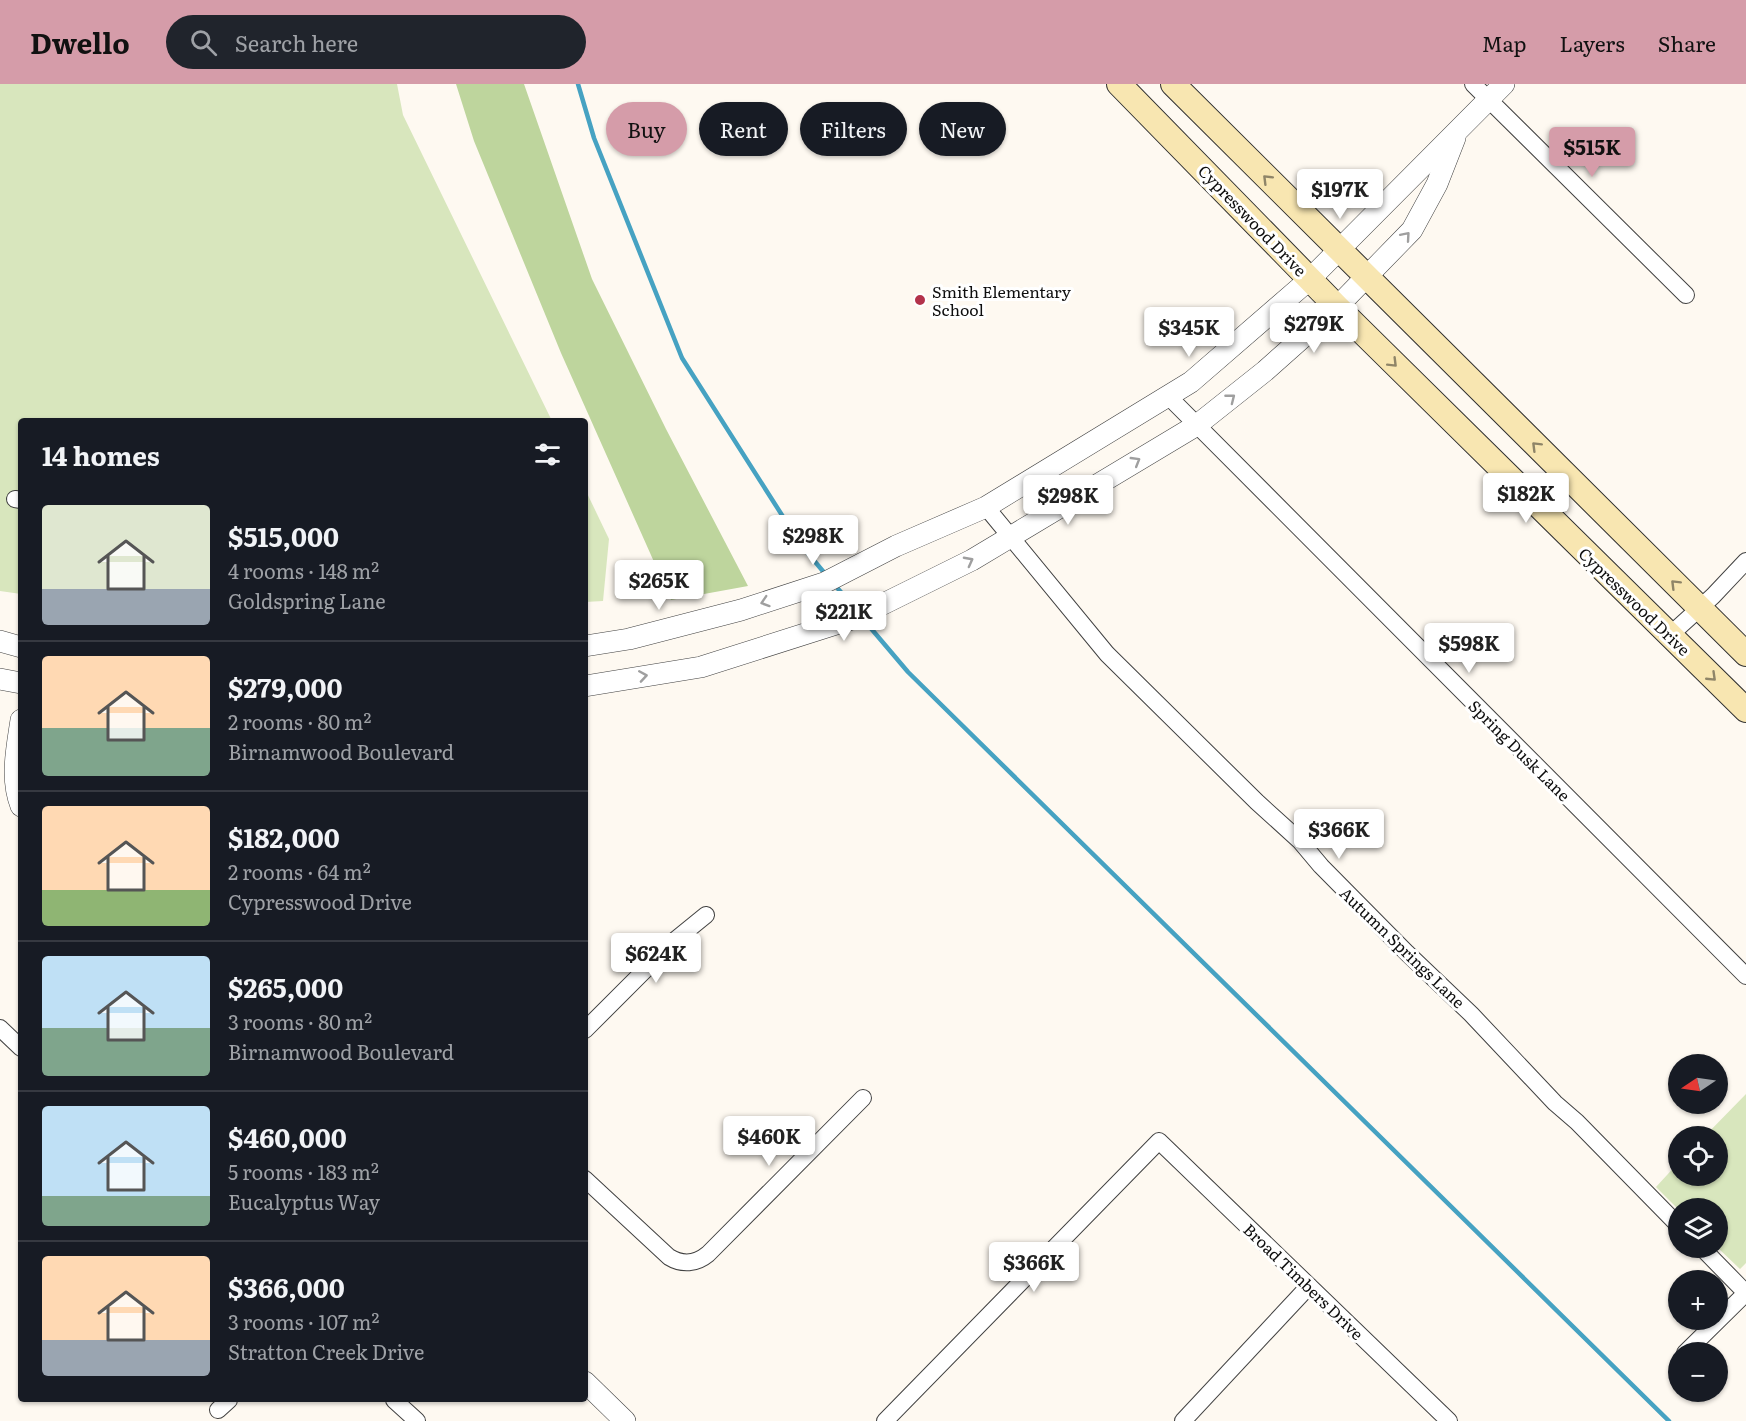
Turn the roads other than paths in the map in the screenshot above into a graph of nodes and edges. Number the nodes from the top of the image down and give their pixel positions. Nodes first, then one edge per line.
1 (1119, 84) edge
2 (1173, 84) edge
3 (1473, 84) edge
4 (1504, 84) edge
5 (1488, 100) junction
6 (1458, 130) junction
7 (1338, 250) junction
8 (1310, 279) junction
9 (1367, 279) junction
10 (1686, 295) dead end
11 (1337, 308) junction
12 (1168, 396) junction
13 (1197, 425) junction
14 (986, 507) junction
15 (1011, 537) junction
16 (1746, 561) edge
17 (1699, 608) junction
18 (1670, 635) junction
19 (0, 641) edge
20 (18, 646) edge
21 (588, 646) edge
22 (1746, 654) edge
23 (0, 679) edge
24 (18, 682) edge
25 (588, 686) edge
26 (1746, 710) edge
27 (18, 742) edge
28 (18, 791) edge
29 (706, 915) dead end
30 (1746, 976) edge
31 (588, 1027) edge
32 (0, 1028) edge
33 (18, 1045) edge
34 (863, 1098) dead end
35 (588, 1182) edge
36 (1668, 1214) edge
37 (1712, 1258) edge
38 (1309, 1286) junction
39 (1746, 1293) edge
40 (1697, 1342) edge
41 (588, 1385) edge
42 (396, 1402) edge
43 (417, 1421) edge
44 (625, 1421) edge
45 (885, 1421) edge
46 (1183, 1421) edge
47 (1449, 1421) edge

1 - 8 main road, Cypresswood Drive
7 -> 2 main road
3 - 5 street
4 - 5 street
5 - 6 street
5 - 10 street
6 - 7 street
9 -> 6 street
7 - 8 street
7 - 9 main road
8 - 11 main road, Cypresswood Drive
8 - 12 street
9 - 11 street
17 -> 9 main road
13 -> 11 street
11 -> 18 main road, Cypresswood Drive
12 - 13 street, Spring Dusk Lane
12 - 14 street
15 -> 13 street
13 - 30 street, Spring Dusk Lane
14 - 15 street, Autumn Springs Lane
14 -> 21 street
25 -> 15 street
15 - 36 street, Autumn Springs Lane
16 - 17 street
17 - 18 street
17 - 22 main road
18 -> 26 main road, Cypresswood Drive
19 - 20 street
23 - 24 street
27 - 28 street
29 - 31 street
32 - 33 street
34 - 35 street
37 - 39 street
38 - 45 street, Broad Timbers Drive
38 - 46 street
38 - 47 street, Broad Timbers Drive
39 - 40 street
41 - 44 street
42 - 43 street

